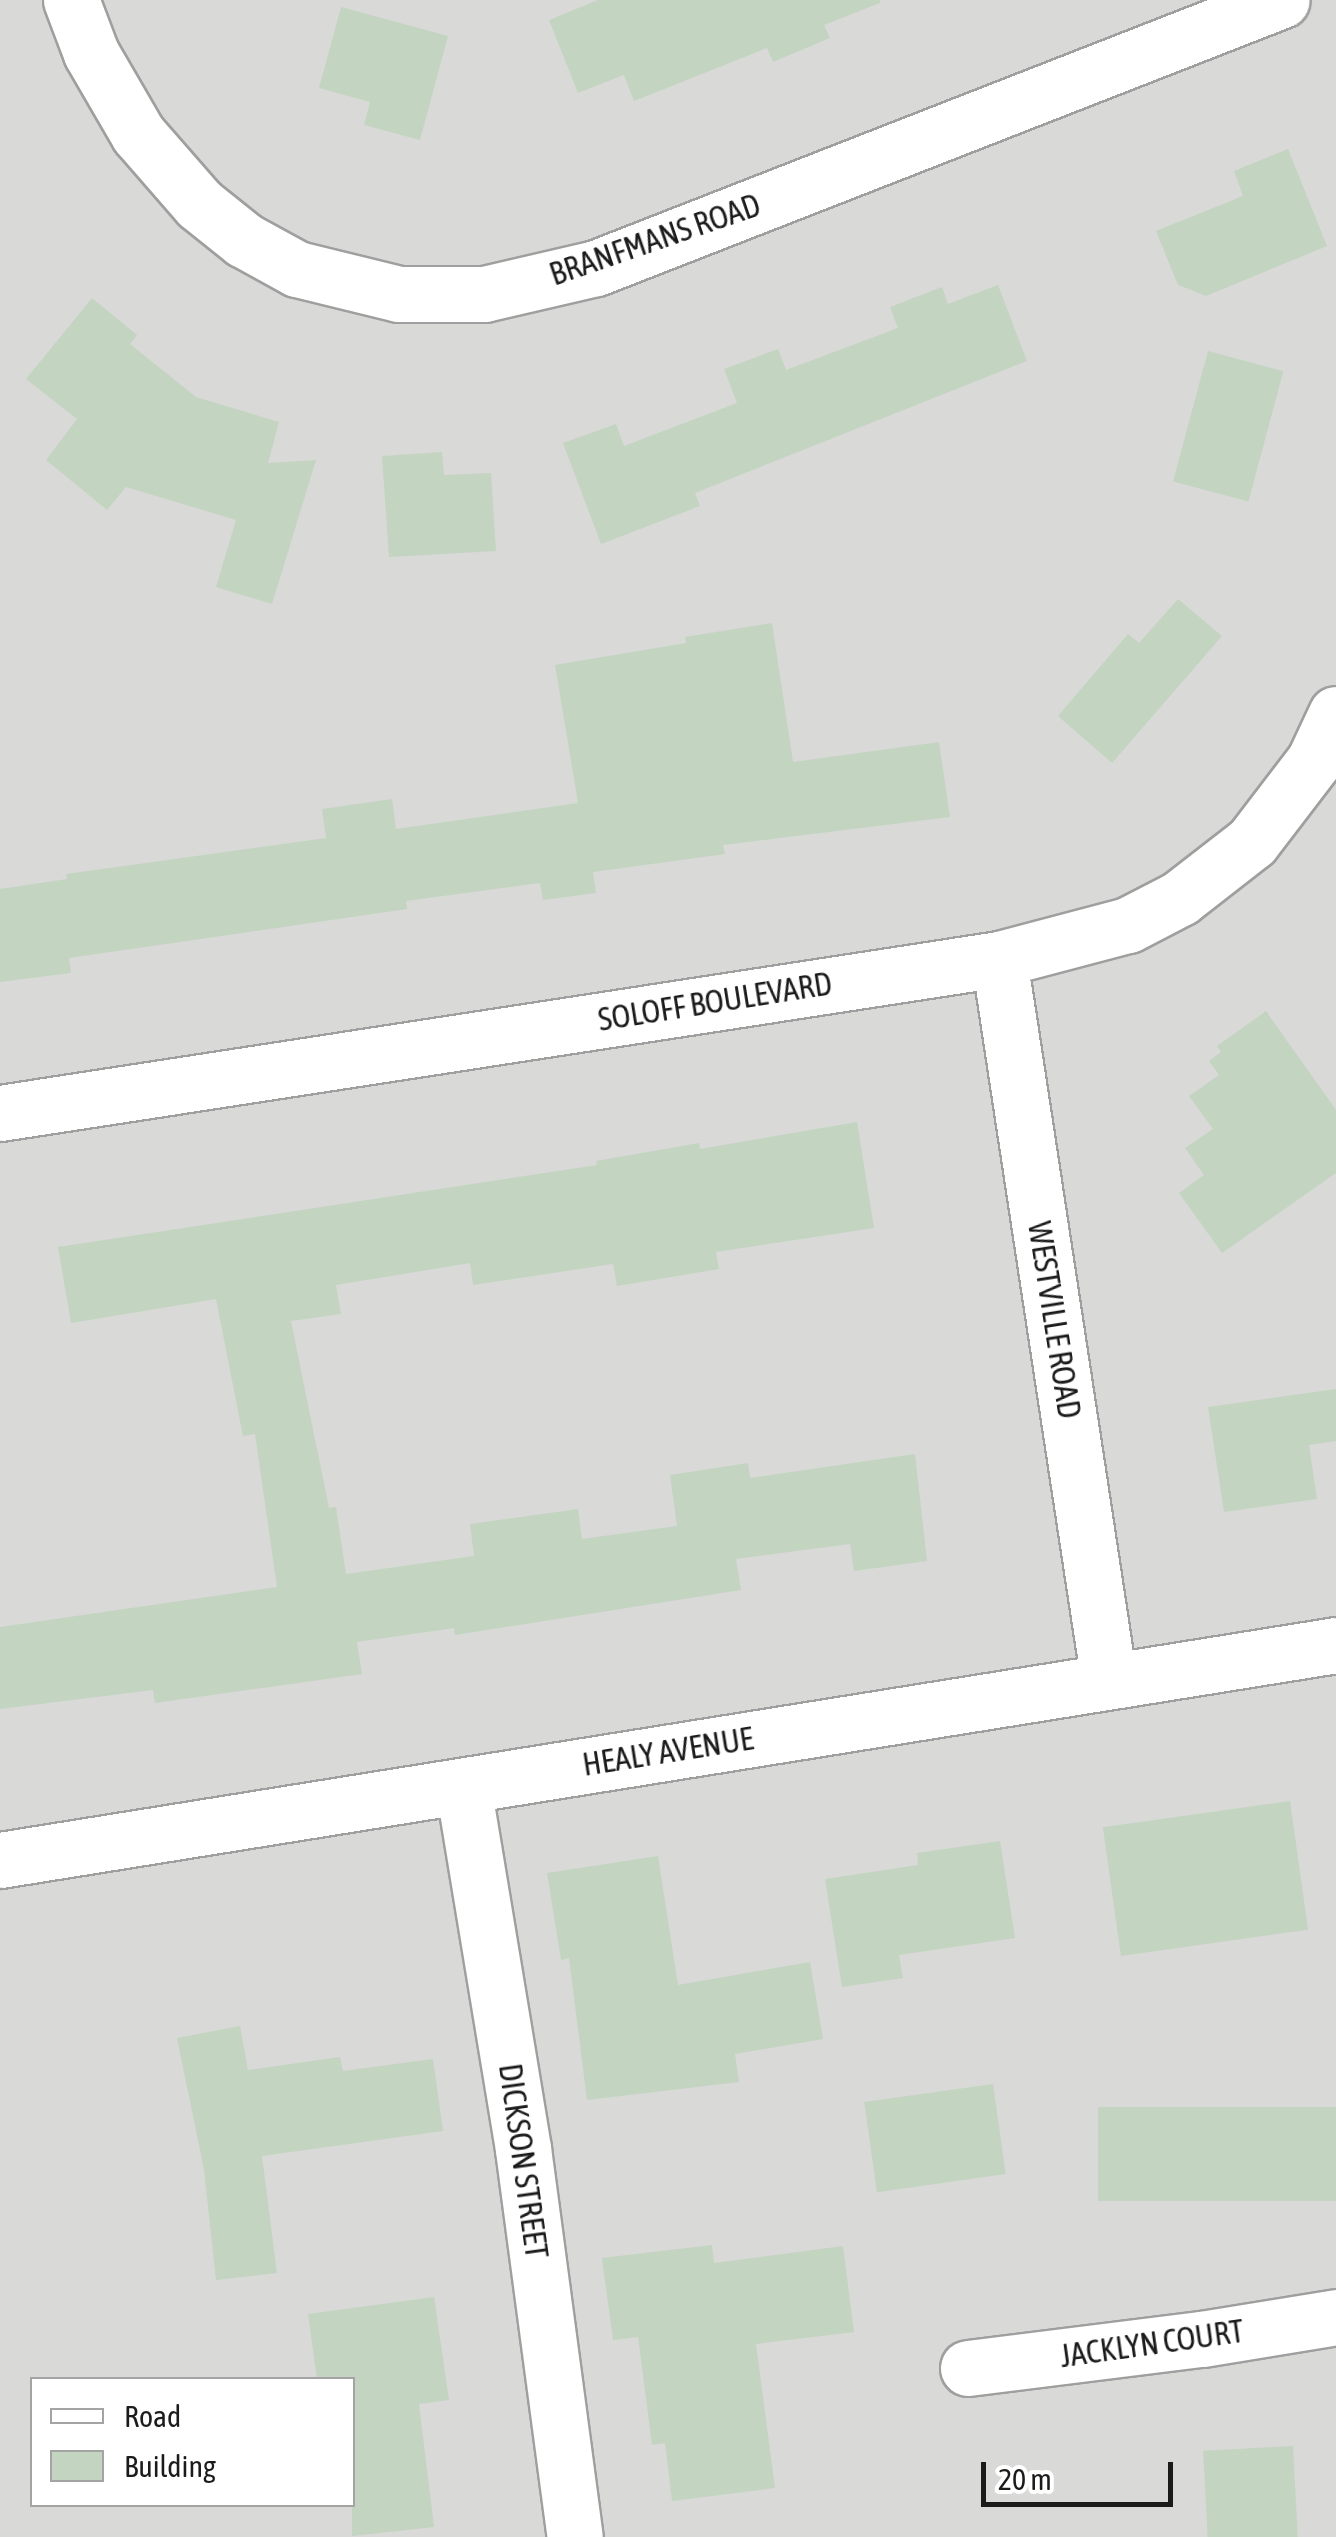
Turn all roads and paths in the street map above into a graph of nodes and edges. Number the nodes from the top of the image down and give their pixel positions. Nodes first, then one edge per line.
1 (71, 0) edge
2 (1282, 0) edge
3 (1336, 714) edge
4 (999, 959) junction
5 (0, 1113) edge
6 (1336, 1645) edge
7 (1109, 1681) junction
8 (463, 1786) junction
9 (0, 1860) edge
10 (1336, 2317) edge
11 (968, 2368) dead end
12 (575, 2537) edge

1 - 2 street, BRANFMANS ROAD
3 - 4 street, SOLOFF BOULEVARD
4 - 5 street, SOLOFF BOULEVARD
4 - 7 street, WESTVILLE ROAD
6 - 7 street, HEALY AVENUE
7 - 8 street, HEALY AVENUE
8 - 9 street, HEALY AVENUE
8 - 12 street, DICKSON STREET
10 - 11 street, JACKLYN COURT

